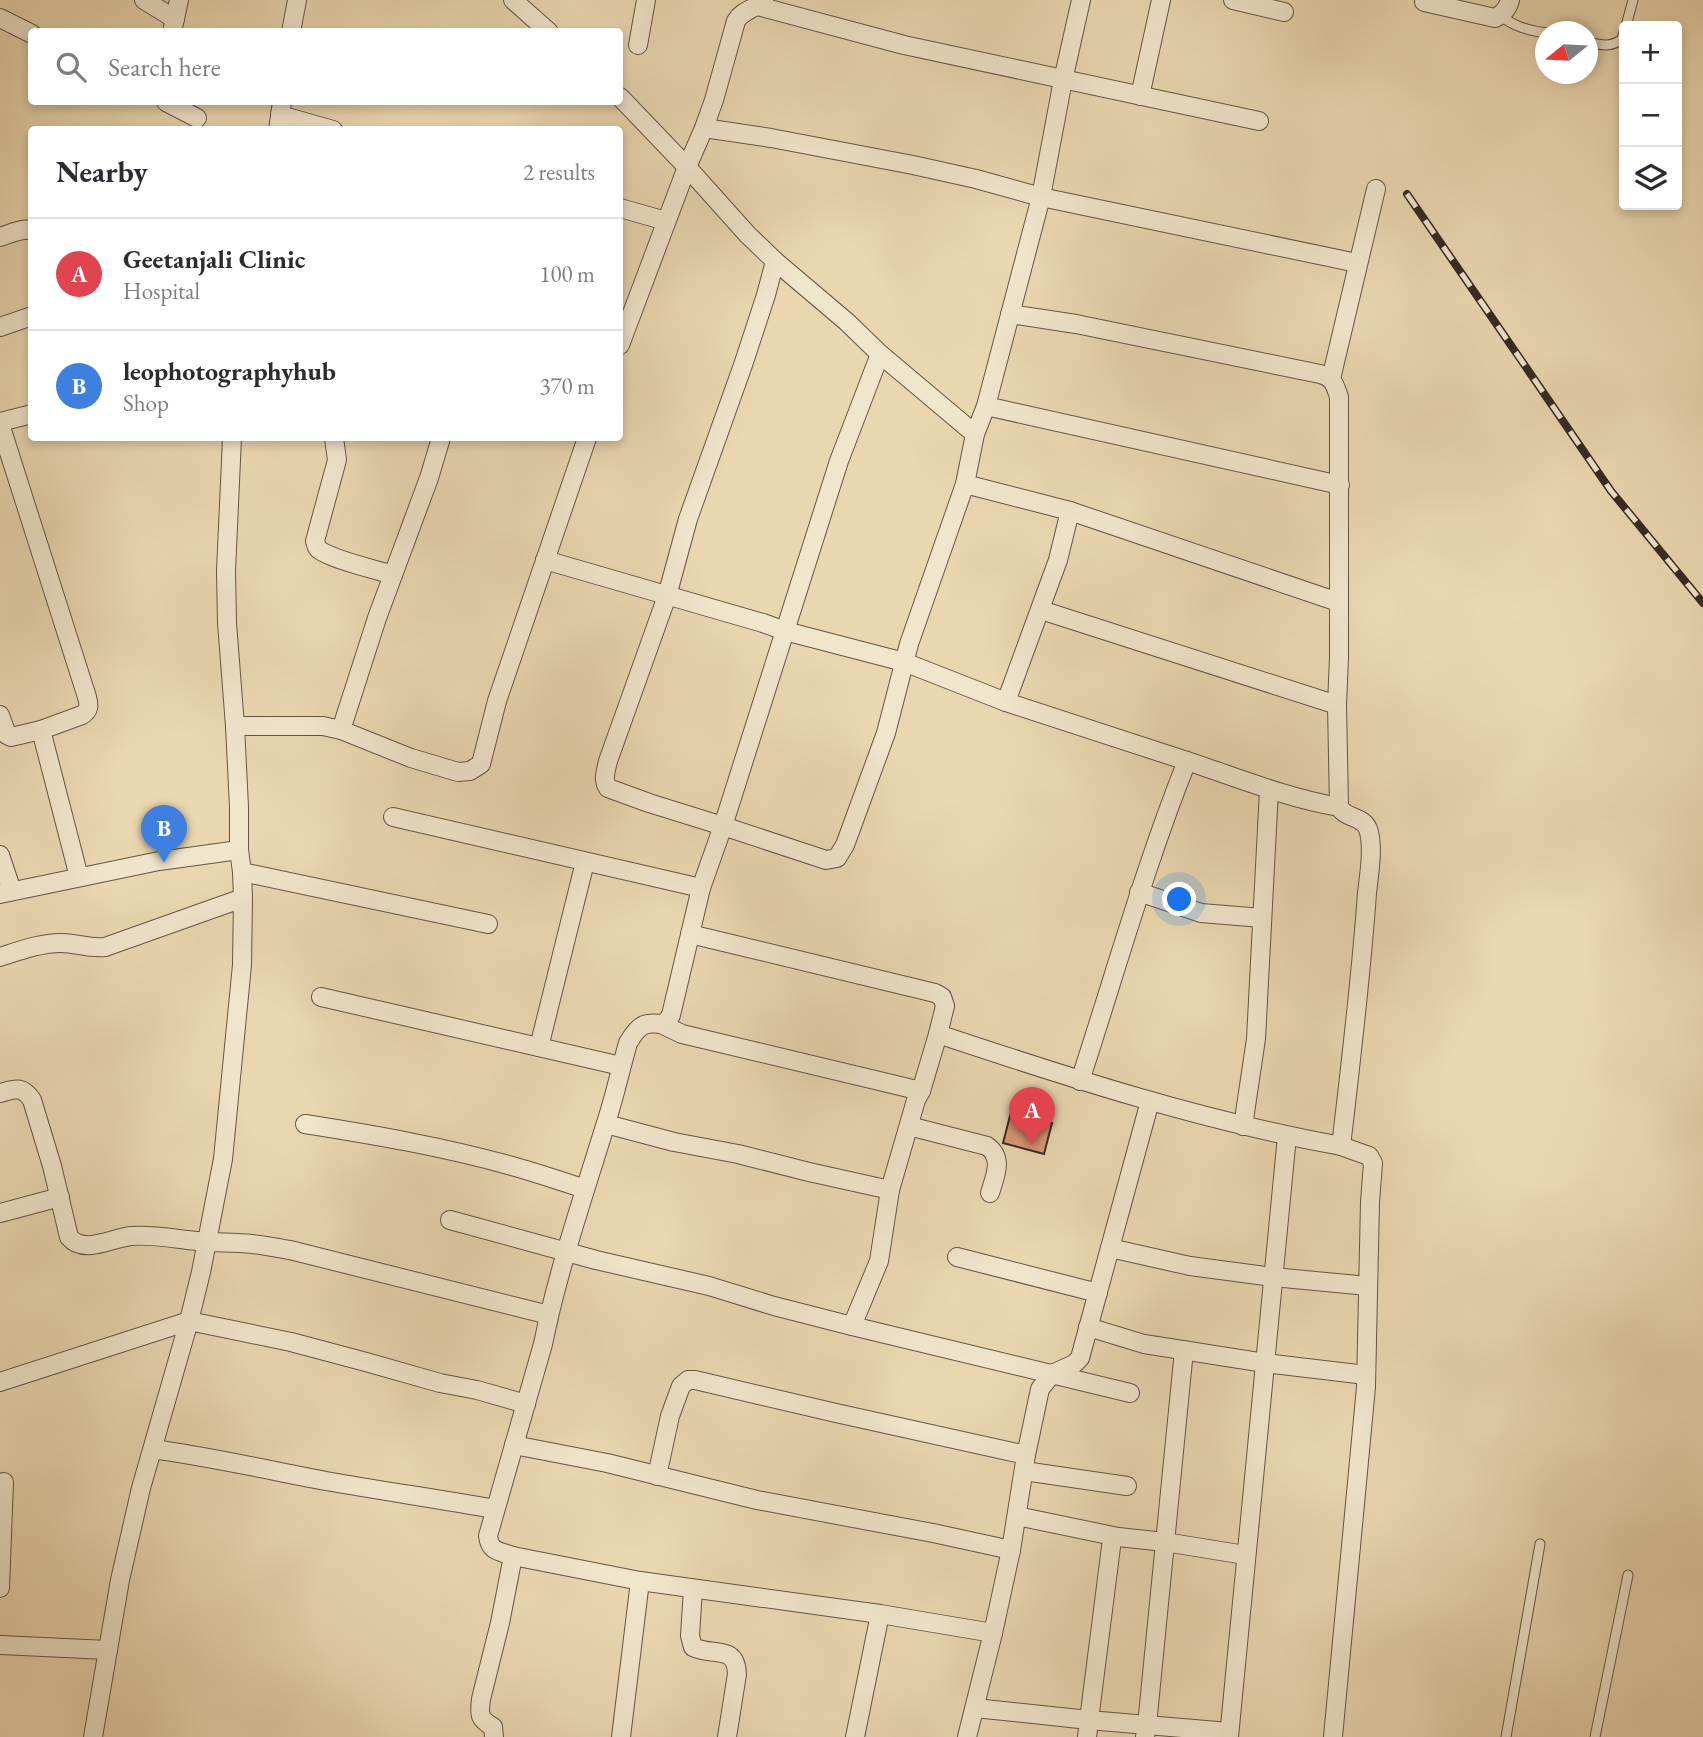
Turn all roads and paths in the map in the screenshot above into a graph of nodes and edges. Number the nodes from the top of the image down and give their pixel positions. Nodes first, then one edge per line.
1 (144, 0) edge
2 (179, 0) edge
3 (297, 0) edge
4 (513, 0) edge
5 (646, 0) edge
6 (1081, 0) edge
7 (1161, 0) edge
8 (1233, 0) edge
9 (1510, 0) edge
10 (1633, 0) edge
11 (1424, 2) dead end
12 (761, 3) edge
13 (1284, 12) dead end
14 (1500, 15) junction
15 (0, 18) edge
16 (1627, 21) edge
17 (174, 25) edge
18 (292, 28) edge
19 (544, 28) edge
20 (1535, 31) edge
21 (28, 32) edge
22 (1619, 41) edge
23 (1598, 44) edge
24 (638, 45) dead end
25 (1063, 80) junction
26 (1140, 96) junction
27 (623, 100) edge
28 (172, 105) edge
29 (280, 115) edge
30 (197, 118) dead end
31 (1259, 121) dead end
32 (319, 126) edge
33 (704, 128) junction
34 (687, 167) junction
35 (1376, 189) dead end
36 (1041, 197) junction
37 (623, 209) edge
38 (666, 221) junction
39 (28, 229) edge
40 (0, 237) edge
41 (775, 261) junction
42 (1357, 263) junction
43 (1010, 314) junction
44 (624, 316) edge
45 (28, 317) edge
46 (0, 327) edge
47 (880, 354) junction
48 (1331, 379) junction
49 (986, 406) junction
50 (28, 415) edge
51 (0, 423) edge
52 (975, 434) junction
53 (232, 441) edge
54 (334, 441) edge
55 (440, 441) edge
56 (586, 441) edge
57 (965, 484) junction
58 (1340, 485) junction
59 (1070, 511) junction
60 (545, 560) junction
61 (393, 575) junction
62 (667, 596) junction
63 (1338, 602) junction
64 (1041, 610) junction
65 (785, 631) junction
66 (904, 662) junction
67 (1006, 702) junction
68 (1337, 705) junction
69 (0, 715) edge
70 (235, 726) junction
71 (41, 730) junction
72 (341, 730) junction
73 (1187, 761) junction
74 (1269, 790) junction
75 (1339, 807) junction
76 (393, 817) dead end
77 (723, 826) junction
78 (239, 850) junction
79 (0, 856) edge
80 (586, 862) junction
81 (243, 872) junction
82 (79, 877) junction
83 (701, 888) junction
84 (6, 892) edge
85 (1139, 892) junction
86 (243, 898) junction
87 (1262, 918) junction
88 (488, 923) dead end
89 (690, 934) junction
90 (0, 957) edge
91 (321, 997) dead end
92 (661, 1024) junction
93 (938, 1034) junction
94 (539, 1047) junction
95 (621, 1066) junction
96 (1080, 1081) junction
97 (921, 1091) junction
98 (0, 1093) edge
99 (1150, 1101) junction
100 (305, 1124) dead end
101 (606, 1125) junction
102 (909, 1126) junction
103 (1243, 1126) junction
104 (1287, 1136) junction
105 (1340, 1146) junction
106 (585, 1189) junction
107 (890, 1190) junction
108 (990, 1193) dead end
109 (60, 1197) junction
110 (0, 1213) edge
111 (450, 1220) dead end
112 (206, 1242) junction
113 (1110, 1248) junction
114 (567, 1252) junction
115 (957, 1257) dead end
116 (1273, 1277) junction
117 (1368, 1286) junction
118 (1098, 1293) junction
119 (549, 1315) junction
120 (189, 1321) junction
121 (852, 1326) junction
122 (1088, 1327) junction
123 (1184, 1350) junction
124 (1265, 1363) junction
125 (1052, 1374) junction
126 (1366, 1375) junction
127 (0, 1382) edge
128 (1130, 1393) dead end
129 (526, 1404) junction
130 (513, 1445) junction
131 (153, 1449) junction
132 (1025, 1463) junction
133 (657, 1476) junction
134 (4, 1482) dead end
135 (1127, 1486) dead end
136 (495, 1509) junction
137 (1017, 1516) junction
138 (1118, 1537) junction
139 (1166, 1542) junction
140 (1540, 1544) dead end
141 (1011, 1550) junction
142 (1245, 1555) junction
143 (513, 1556) junction
144 (1628, 1575) dead end
145 (640, 1581) junction
146 (0, 1588) edge
147 (693, 1589) junction
148 (880, 1614) junction
149 (993, 1633) junction
150 (0, 1645) edge
151 (108, 1650) junction
152 (975, 1708) junction
153 (1088, 1729) edge
154 (1146, 1731) edge
155 (1229, 1734) edge
156 (93, 1737) edge
157 (494, 1737) edge
158 (621, 1737) edge
159 (727, 1737) edge
160 (855, 1737) edge
161 (967, 1737) edge
162 (1333, 1737) edge
163 (1506, 1737) edge
164 (1595, 1737) edge

1 - 17 street
2 - 17 street
3 - 18 street
4 - 19 street
5 - 24 street
6 - 25 street
7 - 26 street
8 - 13 street
9 - 14 street
10 - 16 lane
11 - 14 street
12 - 25 street
12 - 33 street
14 - 20 lane
15 - 21 street
22 - 23 lane
25 - 26 street
25 - 36 street
26 - 31 street
27 - 34 street
28 - 30 street
29 - 32 street
33 - 34 street
33 - 36 street
34 - 38 street
34 - 41 street
35 - 42 street
36 - 42 street
36 - 43 street
37 - 38 street
38 - 44 street
39 - 40 street
41 - 47 street
41 - 62 street
42 - 48 street
43 - 48 street
43 - 49 street
45 - 46 street
47 - 52 street
47 - 65 street
48 - 58 street
49 - 52 street
49 - 58 street
50 - 51 street
51 - 71 street
52 - 57 street
53 - 70 street
54 - 61 street
55 - 61 street
56 - 60 street
57 - 59 street
57 - 66 street
58 - 63 street
59 - 63 street
59 - 64 street
60 - 62 street
60 - 72 street
61 - 72 street
62 - 65 street
62 - 77 street
63 - 68 street
64 - 67 street
64 - 68 street
65 - 66 street
65 - 77 street
66 - 67 street
66 - 77 street
67 - 73 street
68 - 75 street
69 - 71 street
70 - 72 street
70 - 78 street
71 - 82 street
73 - 74 street
73 - 85 street
74 - 75 street
74 - 87 street
75 - 105 street
76 - 80 street
77 - 83 street
78 - 81 street
78 - 82 street
79 - 84 street
80 - 83 street
80 - 94 street
81 - 86 street
81 - 88 street
82 - 84 street
83 - 89 street
85 - 87 street
85 - 96 street
86 - 90 street
86 - 112 street
87 - 103 street
89 - 92 street
89 - 93 street
91 - 94 street
92 - 95 street
92 - 97 street
93 - 96 street
93 - 97 street
94 - 95 street
95 - 101 street
96 - 99 street
97 - 102 street
98 - 109 street
99 - 103 street
99 - 113 street
100 - 106 street
101 - 106 street
101 - 107 street
102 - 107 street
102 - 108 street
103 - 104 street
104 - 105 street
104 - 116 street
105 - 117 street
106 - 114 street
107 - 121 street
109 - 110 street
109 - 112 street
111 - 114 street
112 - 119 street
112 - 120 street
113 - 116 street
113 - 118 street
114 - 119 street
114 - 121 street
115 - 118 street
116 - 117 street
116 - 124 street
117 - 126 street
118 - 122 street
119 - 129 street
120 - 127 street
120 - 129 street
120 - 131 street
121 - 125 street
122 - 123 street
122 - 125 street
123 - 124 street
123 - 139 street
124 - 126 street
124 - 142 street
125 - 128 street
125 - 132 street
126 - 162 street
129 - 130 street
130 - 133 street
130 - 136 street
131 - 136 street
131 - 151 street
132 - 133 street
132 - 135 street
132 - 137 street
133 - 141 street
134 - 146 street
136 - 143 street
137 - 138 street
137 - 141 street
138 - 139 street
138 - 153 street
139 - 142 street
139 - 154 street
140 - 163 lane
141 - 149 street
142 - 155 street
143 - 145 street
143 - 157 street
144 - 164 lane
145 - 147 street
145 - 158 street
147 - 148 street
147 - 159 street
148 - 149 street
148 - 160 street
149 - 152 street
150 - 151 street
151 - 156 street
152 - 153 street
152 - 161 street
153 - 154 street
154 - 155 street

